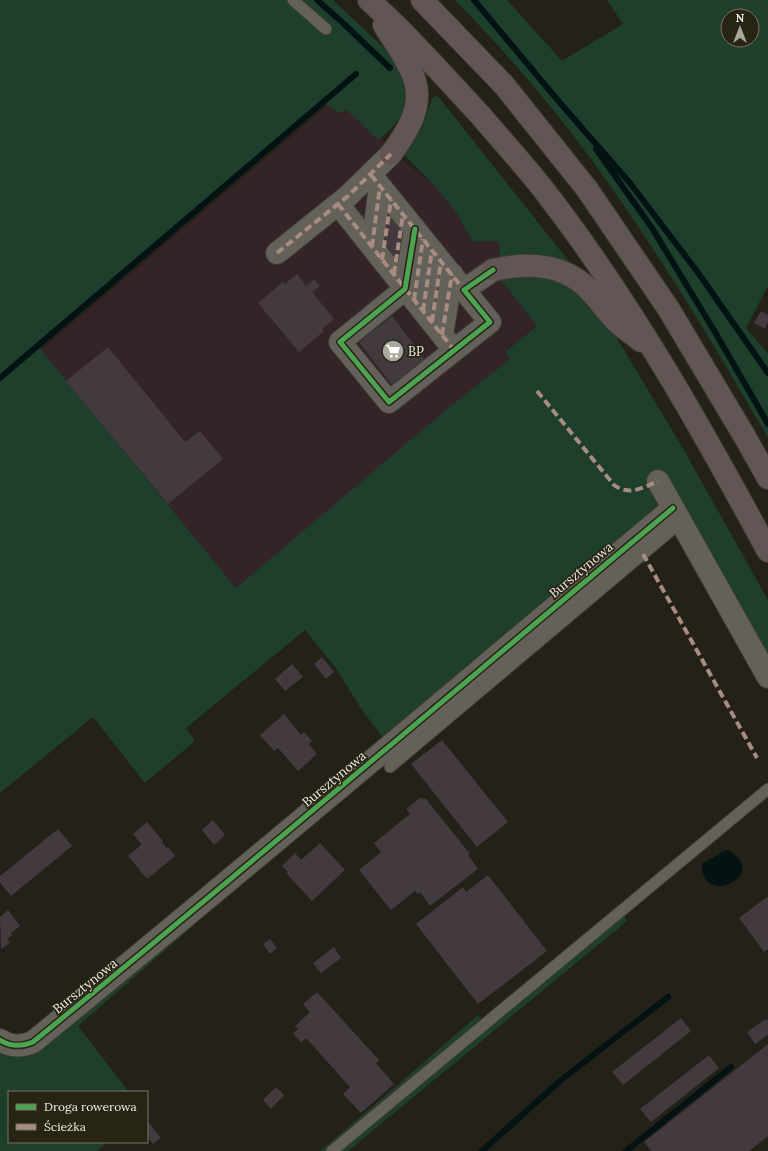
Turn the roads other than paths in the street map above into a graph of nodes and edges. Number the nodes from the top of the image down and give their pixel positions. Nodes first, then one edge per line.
1 (293, 0) edge
2 (368, 0) edge
3 (422, 0) edge
4 (326, 29) dead end
5 (391, 154) joint
6 (338, 204) junction
7 (417, 232) junction
8 (277, 254) dead end
9 (493, 270) joint
10 (413, 299) junction
11 (654, 350) junction
12 (768, 478) edge
13 (658, 481) dead end
14 (677, 515) junction
15 (768, 551) edge
16 (768, 677) edge
17 (390, 767) dead end
18 (768, 789) edge
19 (0, 1040) edge
20 (332, 1151) edge

1 - 4 lane
2 - 5 highway
2 - 11 highway
3 - 12 highway
5 - 7 street
6 - 7 street
6 - 8 street
6 - 10 street
7 - 9 street
7 - 10 street
7 - 10 street
7 - 10 street
7 - 10 street
7 - 10 street
9 - 11 highway
11 - 15 highway
13 - 14 street
14 - 16 street
14 - 17 lane
14 - 19 street, Bursztynowa
18 - 20 lane

